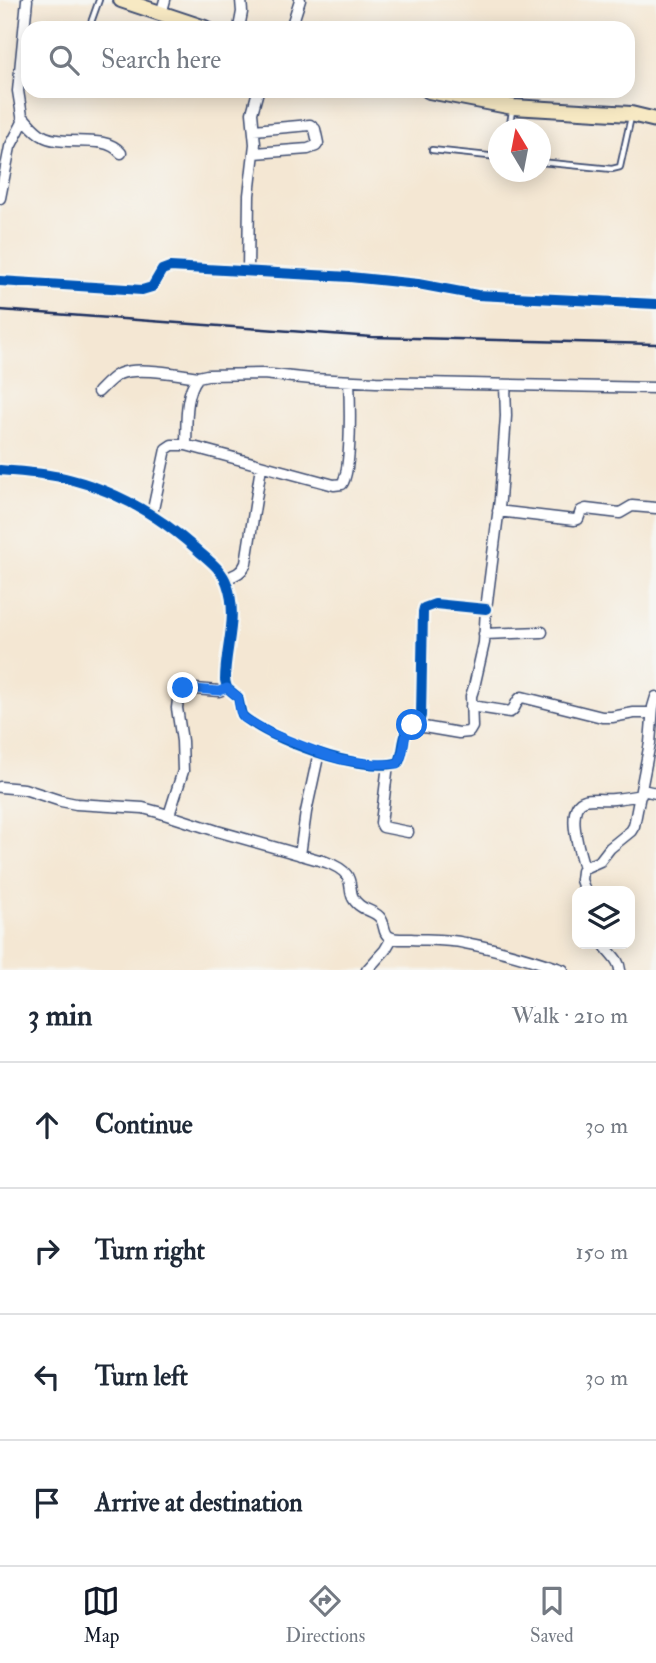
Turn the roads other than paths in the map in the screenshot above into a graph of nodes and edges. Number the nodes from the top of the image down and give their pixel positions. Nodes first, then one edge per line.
1 (27, 0) edge
2 (99, 0) edge
3 (121, 0) edge
4 (241, 0) edge
5 (300, 0) edge
6 (140, 3) edge
7 (163, 7) edge
8 (25, 21) edge
9 (92, 21) edge
10 (191, 21) edge
11 (240, 21) edge
12 (293, 21) edge
13 (21, 61) edge
14 (256, 98) edge
15 (466, 98) edge
16 (513, 107) junction
17 (631, 114) junction
18 (24, 118) junction
19 (511, 119) edge
20 (656, 120) edge
21 (254, 130) junction
22 (432, 150) dead end
23 (121, 153) dead end
24 (255, 153) junction
25 (488, 156) edge
26 (551, 163) edge
27 (0, 198) edge
28 (248, 272) junction
29 (0, 281) edge
30 (656, 304) edge
31 (198, 377) junction
32 (349, 381) junction
33 (505, 385) junction
34 (656, 388) edge
35 (98, 392) dead end
36 (186, 446) junction
37 (261, 467) junction
38 (0, 470) edge
39 (656, 508) edge
40 (498, 511) junction
41 (152, 514) junction
42 (225, 579) junction
43 (486, 609) junction
44 (542, 632) dead end
45 (484, 634) junction
46 (227, 688) junction
47 (656, 697) edge
48 (471, 706) junction
49 (652, 713) junction
50 (412, 725) junction
51 (319, 752) junction
52 (388, 764) junction
53 (0, 787) edge
54 (642, 792) junction
55 (656, 793) edge
56 (169, 815) junction
57 (408, 832) dead end
58 (300, 855) junction
59 (584, 868) junction
60 (583, 886) edge
61 (392, 938) junction
62 (606, 949) edge
63 (367, 970) edge
64 (563, 970) edge
65 (620, 970) edge

1 - 8 street
2 - 9 lane
3 - 6 main road
4 - 11 street
5 - 12 street
6 - 7 main road
7 - 10 main road
13 - 18 street
14 - 21 street
15 - 16 main road
16 - 17 main road
16 - 19 lane
17 - 20 main road
17 - 26 lane
18 - 23 street
18 - 27 street
21 - 24 street
21 - 24 street
22 - 25 lane
24 - 28 street
28 - 29 street
28 - 30 street
31 - 32 street
31 - 35 street
31 - 36 street
32 - 33 street
32 - 37 street
33 - 34 street
33 - 40 street
36 - 37 street
36 - 41 street
37 - 42 street
38 - 41 street
39 - 40 street
40 - 43 street
41 - 42 street
42 - 46 street
43 - 45 street
43 - 50 street
44 - 45 street
45 - 48 street
46 - 51 street
46 - 56 street
47 - 49 street
48 - 49 street
48 - 50 street
49 - 54 street
50 - 52 street
51 - 52 street
51 - 58 street
52 - 57 street
53 - 56 street
54 - 55 street
54 - 59 street
54 - 59 street
56 - 58 street
58 - 61 street
59 - 60 street
61 - 63 street
61 - 64 street
62 - 65 street

